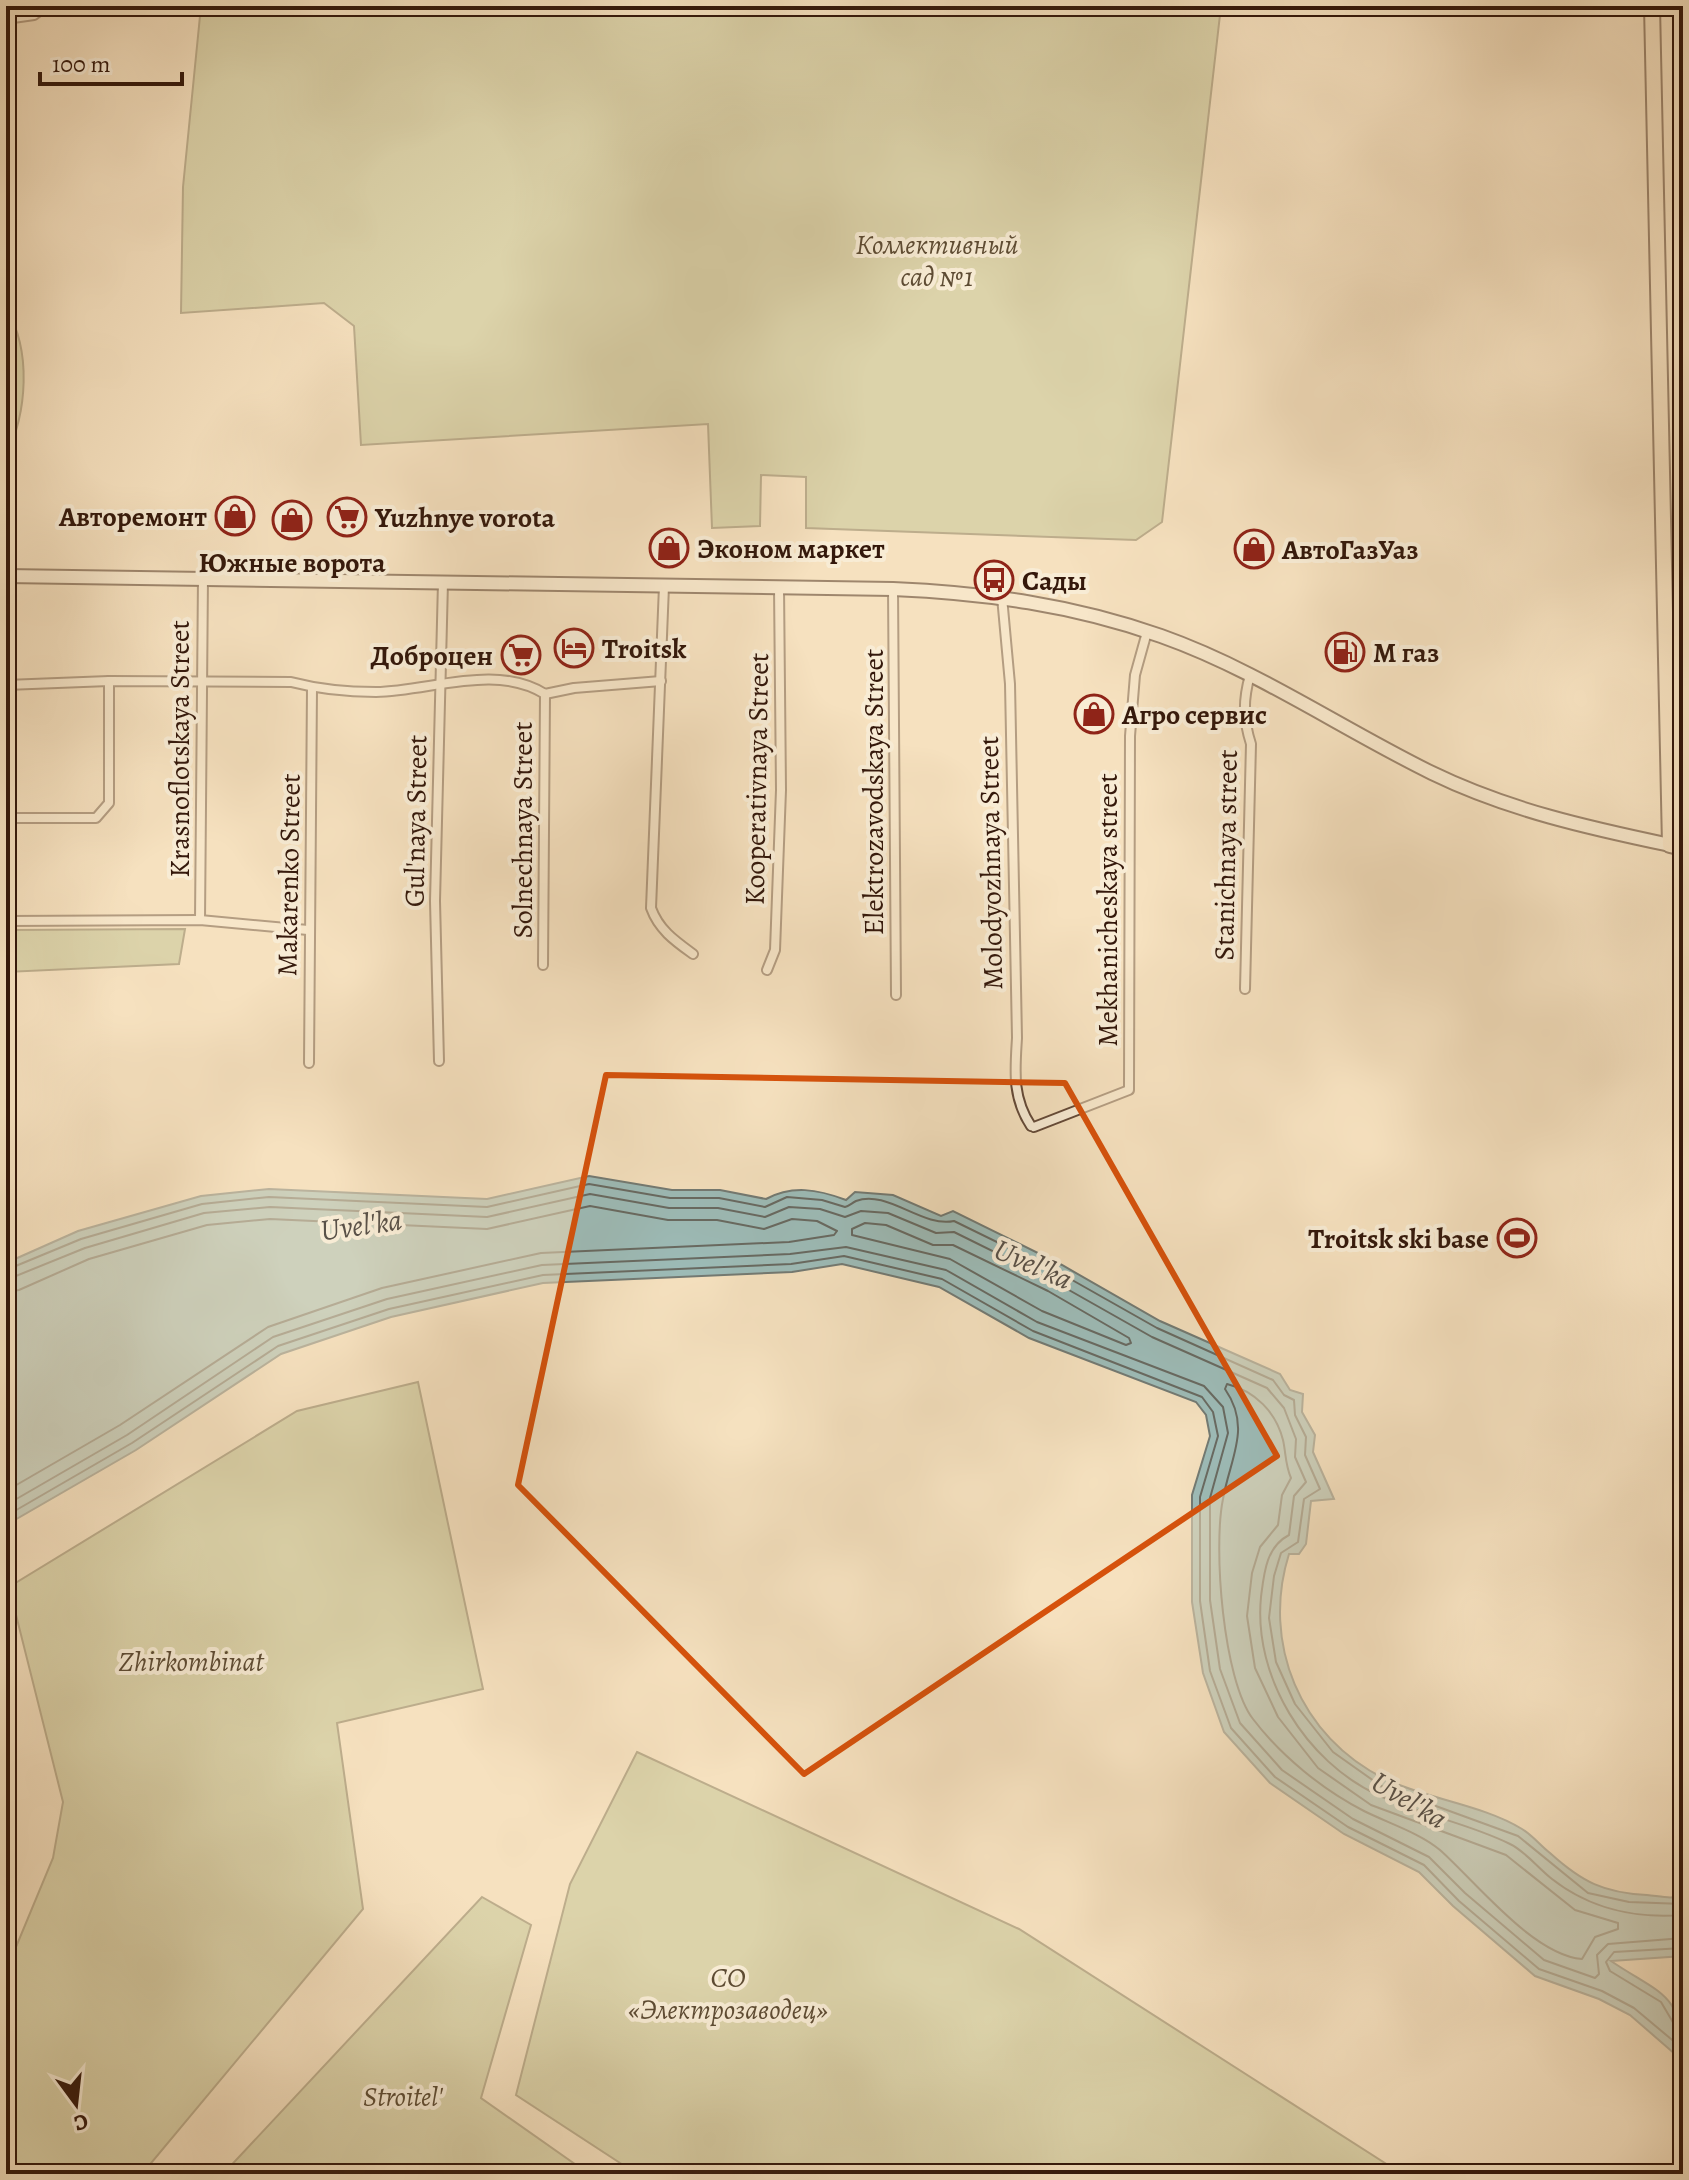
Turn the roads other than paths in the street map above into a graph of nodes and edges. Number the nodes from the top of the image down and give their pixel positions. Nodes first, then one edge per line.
1 (46, 6) edge
2 (1652, 6) edge
3 (6, 19) edge
4 (6, 576) edge
5 (203, 577) junction
6 (443, 582) junction
7 (664, 586) junction
8 (779, 587) junction
9 (893, 589) junction
10 (1002, 596) junction
11 (1147, 632) junction
12 (1250, 675) junction
13 (109, 681) junction
14 (661, 681) junction
15 (200, 682) junction
16 (439, 684) junction
17 (6, 685) edge
18 (312, 688) junction
19 (545, 694) junction
20 (6, 818) edge
21 (1677, 846) edge
22 (200, 920) junction
23 (6, 921) edge
24 (308, 930) junction
25 (693, 954) dead end
26 (543, 965) dead end
27 (767, 970) dead end
28 (1245, 989) dead end
29 (896, 995) dead end
30 (439, 1061) dead end
31 (309, 1063) dead end
32 (1032, 1126) joint

1 - 3 street
2 - 21 highway
4 - 5 main road
5 - 6 main road
5 - 15 street, Krasnoflotskaya Street
6 - 7 main road
6 - 16 street, Gul'naya Street
7 - 8 main road
7 - 14 street
8 - 9 main road
8 - 27 street, Kooperativnaya Street
9 - 10 main road
9 - 29 street, Elektrozavodskaya Street
10 - 11 main road
10 - 32 street, Molodyozhnaya Street
11 - 12 main road
11 - 32 street, Mekhanicheskaya street
12 - 21 main road
12 - 28 street, Stanichnaya street
13 - 15 street
13 - 17 street
13 - 20 street
14 - 19 street
14 - 25 street
15 - 18 street
15 - 22 street, Krasnoflotskaya Street
16 - 18 street
16 - 19 street
16 - 30 street, Gul'naya Street
18 - 24 street, Makarenko Street
19 - 26 street, Solnechnaya Street
22 - 23 street
22 - 24 street
24 - 31 street, Makarenko Street

